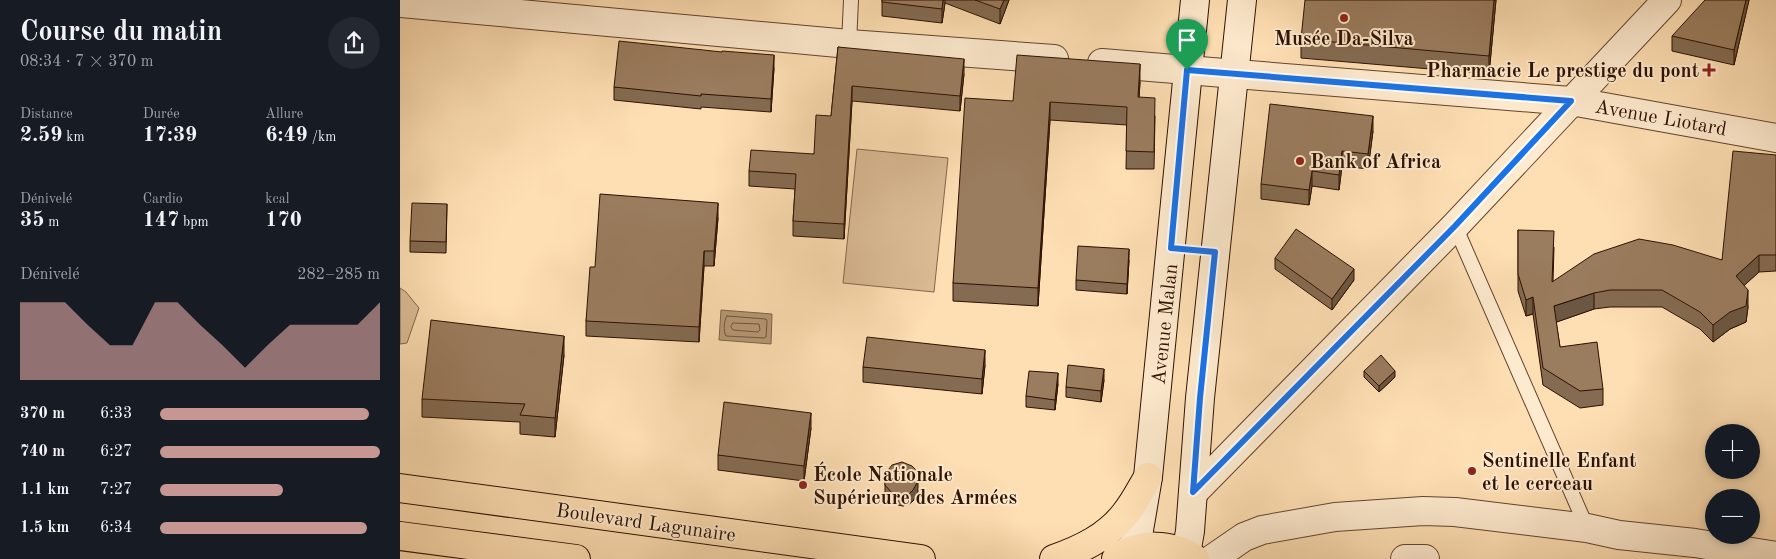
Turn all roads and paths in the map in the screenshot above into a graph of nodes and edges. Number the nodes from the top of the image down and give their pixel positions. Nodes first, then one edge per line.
1 (851, 0) edge
2 (1195, 0) edge
3 (1242, 0) edge
4 (1667, 0) edge
5 (400, 3) edge
6 (848, 44) junction
7 (1187, 70) junction
8 (1235, 74) junction
9 (1571, 101) junction
10 (1776, 138) edge
11 (1455, 226) junction
12 (1171, 248) junction
13 (1215, 252) junction
14 (1148, 477) junction
15 (400, 488) edge
16 (1193, 492) junction
17 (1586, 528) junction
18 (400, 536) edge
19 (1705, 551) edge
20 (1776, 556) edge
21 (1118, 557) edge
22 (1197, 557) edge
23 (576, 559) edge
24 (921, 559) edge
25 (1054, 559) edge
26 (1405, 559) edge
27 (1425, 559) edge
28 (1669, 559) edge

1 - 6 lane
2 - 7 street, Avenue Malan
3 - 8 street
4 - 9 street
5 - 6 street, Avenue Liotard
6 - 7 street, Avenue Liotard
7 - 8 street, Avenue Liotard
7 - 12 street, Avenue Malan
8 - 9 street, Avenue Liotard
8 - 13 street
9 - 10 street, Avenue Liotard
9 - 11 street
11 - 16 street
11 - 17 lane
12 - 13 street
12 - 14 street, Avenue Malan
13 - 16 street
14 - 21 street, Avenue Malan
14 - 25 highway
15 - 24 highway, Boulevard Lagunaire
16 - 22 street
17 - 19 street
17 - 22 street
18 - 23 highway
19 - 20 street
19 - 28 street
21 - 22 highway
26 - 27 street

